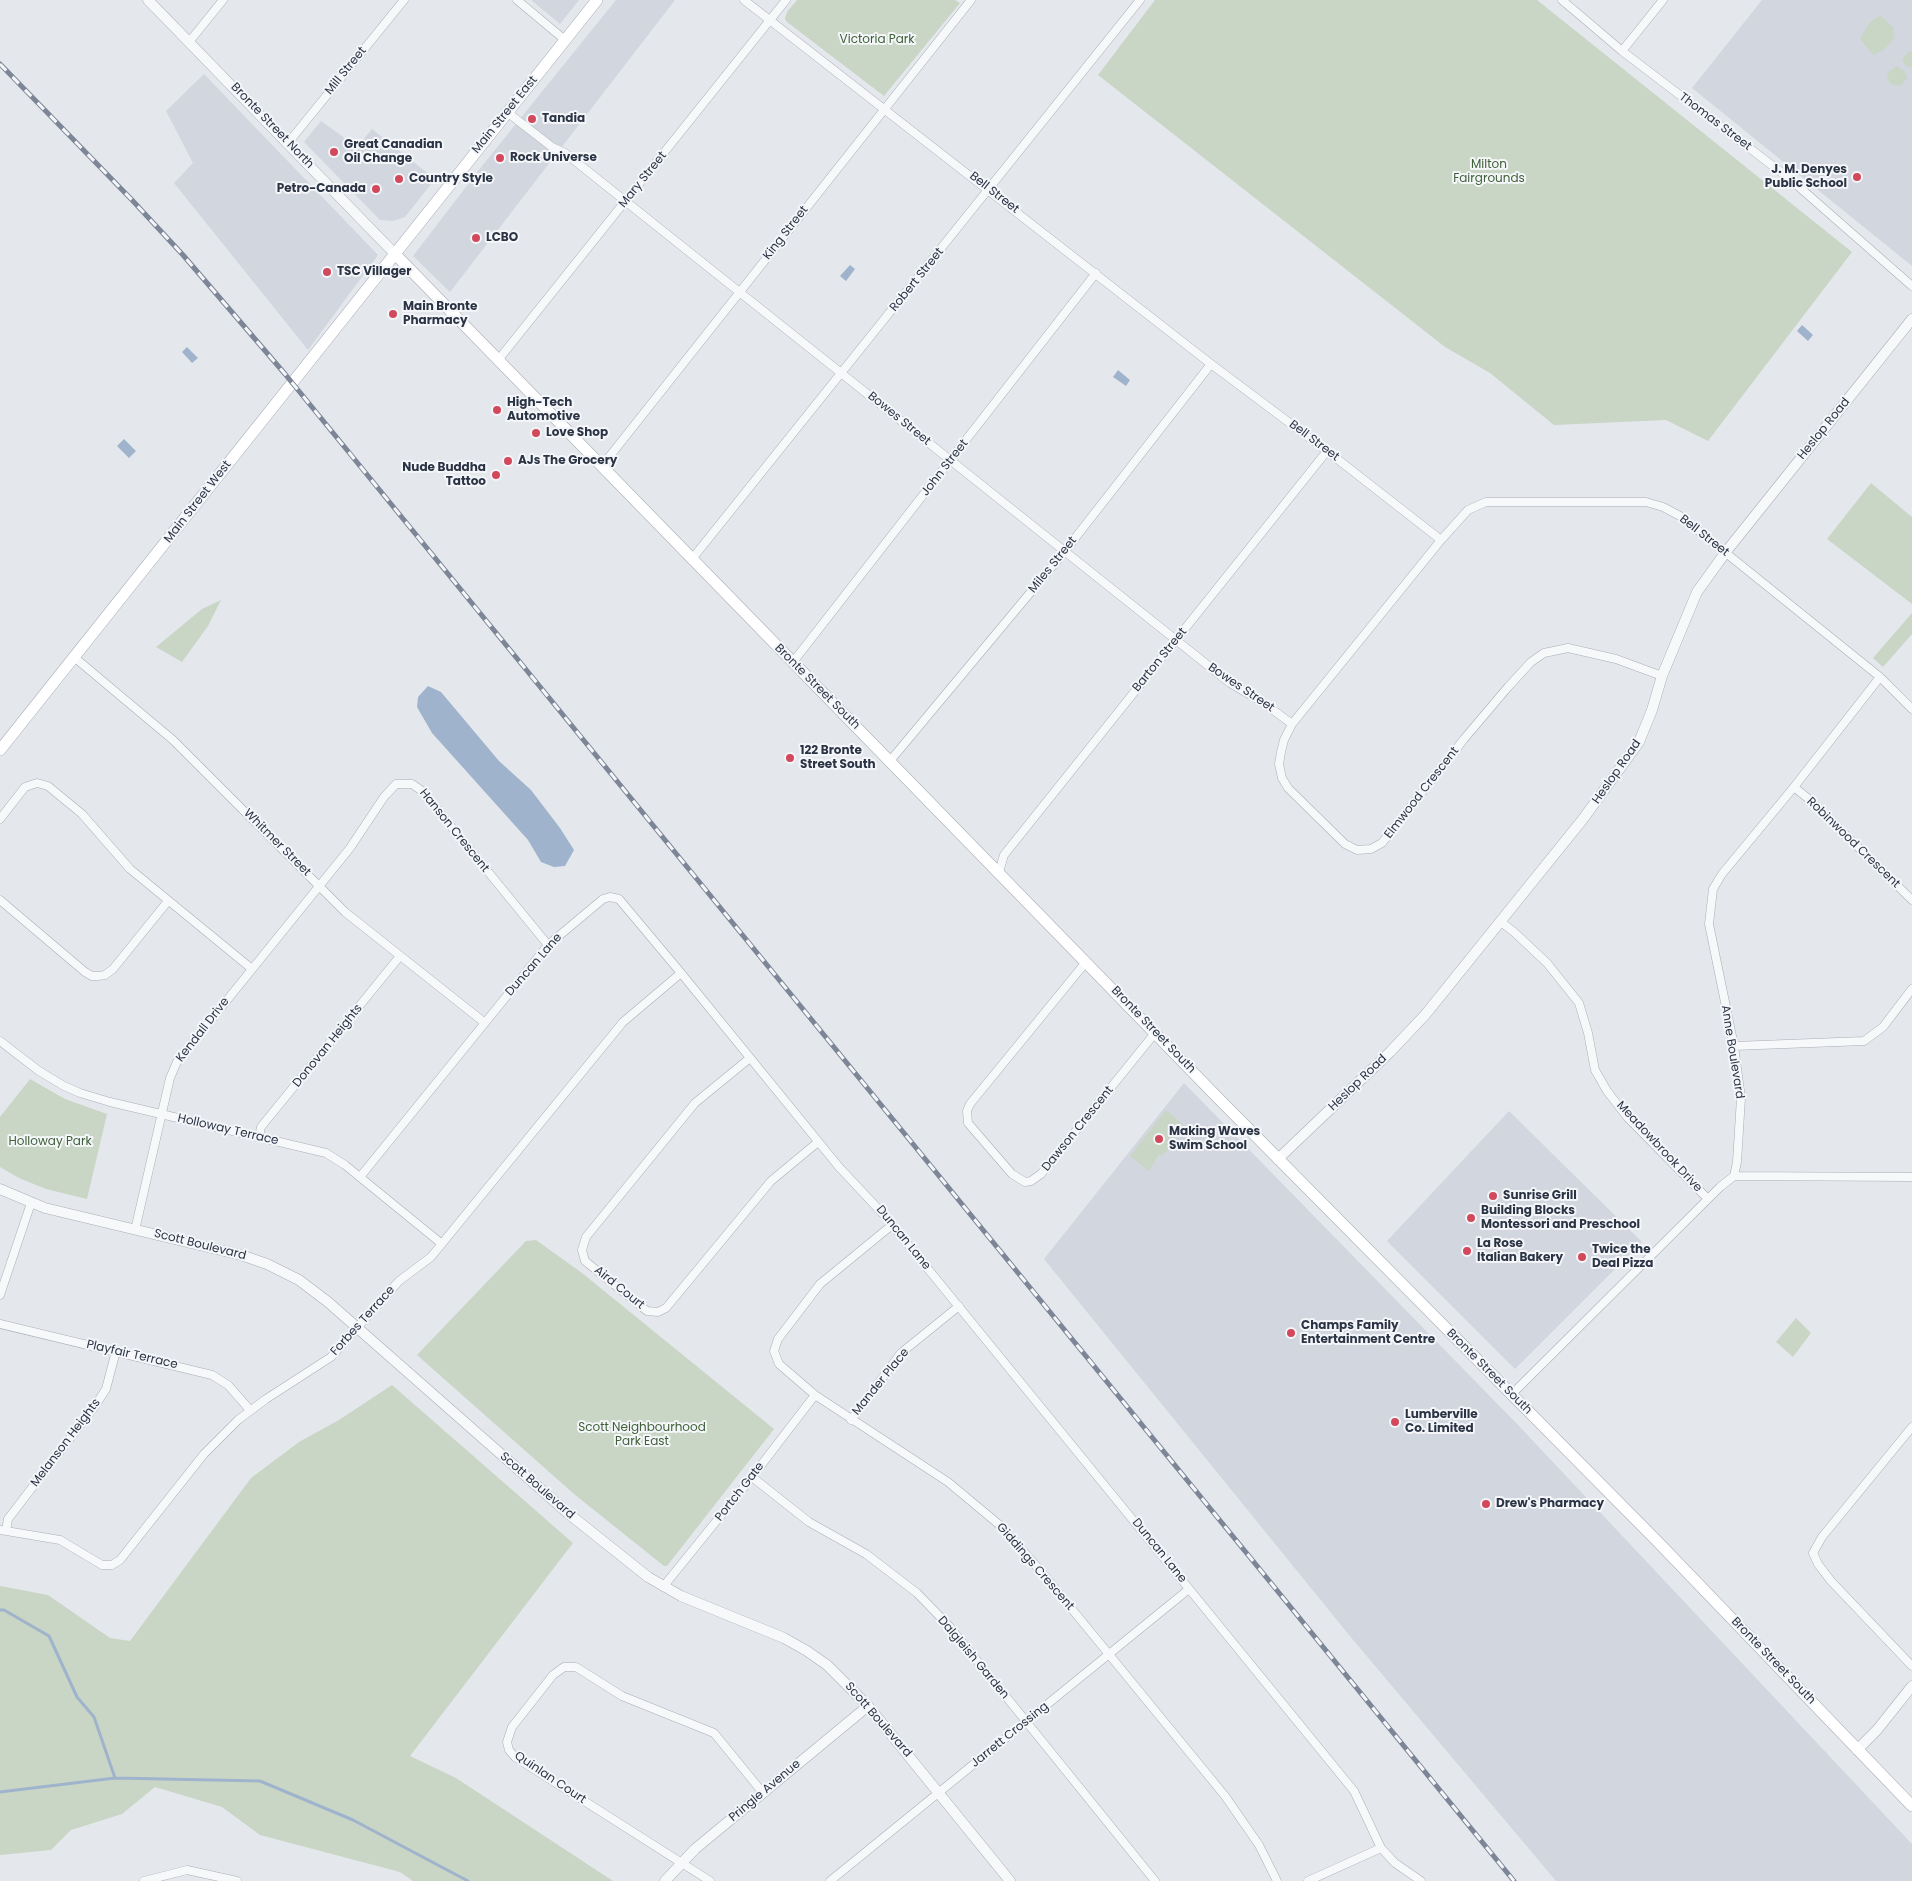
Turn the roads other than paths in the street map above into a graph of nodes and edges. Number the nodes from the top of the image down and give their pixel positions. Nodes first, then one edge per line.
1 (148, 0) edge
2 (223, 0) edge
3 (404, 0) edge
4 (517, 0) edge
5 (596, 0) edge
6 (744, 0) edge
7 (786, 0) edge
8 (971, 0) edge
9 (1140, 0) edge
10 (1562, 0) edge
11 (1663, 0) edge
12 (770, 20) junction
13 (565, 40) junction
14 (189, 42) junction
15 (1622, 51) junction
16 (884, 109) junction
17 (507, 112) junction
18 (288, 142) junction
19 (988, 189) junction
20 (626, 202) junction
21 (394, 253) junction
22 (1096, 273) junction
23 (1912, 286) edge
24 (739, 292) junction
25 (1912, 319) edge
26 (499, 359) junction
27 (1211, 364) junction
28 (841, 373) junction
29 (1327, 451) junction
30 (950, 460) junction
31 (602, 466) junction
32 (1441, 540) junction
33 (1064, 551) junction
34 (1725, 553) junction
35 (692, 559) junction
36 (1176, 640) junction
37 (74, 657) junction
38 (793, 662) junction
39 (1662, 676) junction
40 (1880, 677) junction
41 (1912, 709) edge
42 (1292, 724) junction
43 (0, 750) edge
44 (890, 761) junction
45 (1794, 787) junction
46 (0, 819) edge
47 (998, 872) junction
48 (319, 886) junction
49 (0, 900) edge
50 (1912, 900) edge
51 (168, 901) junction
52 (1501, 922) junction
53 (548, 945) junction
54 (400, 956) junction
55 (1086, 962) junction
56 (252, 969) junction
57 (681, 972) junction
58 (1912, 989) edge
59 (485, 1023) junction
60 (1155, 1033) junction
61 (0, 1041) edge
62 (1734, 1046) junction
63 (750, 1058) junction
64 (161, 1114) junction
65 (259, 1137) junction
66 (818, 1142) junction
67 (1278, 1158) junction
68 (1734, 1176) junction
69 (360, 1177) junction
70 (1912, 1177) edge
71 (0, 1189) edge
72 (1708, 1199) junction
73 (31, 1203) junction
74 (892, 1225) junction
75 (135, 1230) junction
76 (442, 1244) junction
77 (0, 1294) edge
78 (959, 1306) junction
79 (0, 1324) edge
80 (358, 1328) junction
81 (116, 1351) junction
82 (1512, 1394) junction
83 (815, 1395) junction
84 (250, 1410) junction
85 (851, 1420) junction
86 (1912, 1427) edge
87 (752, 1477) junction
88 (3, 1530) edge
89 (663, 1587) junction
90 (1189, 1589) junction
91 (1108, 1655) junction
92 (1912, 1666) edge
93 (1912, 1686) edge
94 (868, 1706) junction
95 (1026, 1722) junction
96 (1858, 1750) junction
97 (763, 1793) junction
98 (939, 1793) junction
99 (1912, 1806) edge
100 (1381, 1848) junction
101 (682, 1863) junction
102 (1005, 1879) edge
103 (144, 1881) edge
104 (237, 1881) edge
105 (666, 1881) edge
106 (710, 1881) edge
107 (830, 1881) edge
108 (1155, 1881) edge
109 (1277, 1881) edge
110 (1308, 1881) edge
111 (1421, 1881) edge

1 - 14 street, Bronte Street North
2 - 14 street
3 - 18 street, Mill Street
4 - 13 street
5 - 13 main road, Main Street East
6 - 12 street, Bell Street
7 - 12 street, Mary Street
8 - 16 street, King Street
9 - 19 street, Robert Street
10 - 15 street, Thomas Street
11 - 15 street
12 - 16 street, Bell Street
12 - 20 street, Mary Street
13 - 17 main road, Main Street East
14 - 18 street, Bronte Street North
15 - 23 street, Thomas Street
16 - 19 street, Bell Street
16 - 24 street, King Street
17 - 20 street, Bowes Street
17 - 21 main road, Main Street East
18 - 21 street, Bronte Street North
19 - 22 street, Bell Street
19 - 28 street, Robert Street
20 - 24 street, Bowes Street
20 - 26 street, Mary Street
21 - 26 main road, Bronte Street South
21 - 37 main road, Main Street West
22 - 27 street, Bell Street
22 - 30 street, John Street
24 - 28 street, Bowes Street
24 - 31 street, King Street
25 - 34 street, Heslop Road
26 - 31 main road, Bronte Street South
27 - 29 street, Bell Street
27 - 33 street, Miles Street
28 - 30 street, Bowes Street
28 - 35 street, Robert Street
29 - 32 street, Bell Street
29 - 36 street, Barton Street
30 - 33 street, Bowes Street
30 - 38 street, John Street
31 - 35 main road, Bronte Street South
32 - 34 street, Bell Street
32 - 42 street, Elmwood Crescent
33 - 36 street, Bowes Street
33 - 44 street, Miles Street
34 - 39 street, Heslop Road
34 - 40 street, Bell Street
35 - 38 main road, Bronte Street South
36 - 42 street, Bowes Street
36 - 47 street, Barton Street
37 - 43 main road, Main Street West
37 - 48 street, Whitmer Street
38 - 44 main road, Bronte Street South
39 - 42 street, Elmwood Crescent
39 - 52 street, Heslop Road
40 - 41 street, Bell Street
40 - 45 street, Anne Boulevard
44 - 47 main road, Bronte Street South
45 - 50 street, Robinwood Crescent
45 - 62 street, Anne Boulevard
46 - 51 street
47 - 55 main road, Bronte Street South
48 - 53 street, Hanson Crescent
48 - 54 street, Whitmer Street
48 - 56 street, Kendall Drive
49 - 51 street
51 - 56 street
52 - 67 street, Heslop Road
52 - 72 street, Meadowbrook Drive
53 - 57 street, Duncan Lane
53 - 59 street, Duncan Lane
54 - 59 street, Whitmer Street
54 - 65 street, Donovan Heights
55 - 60 main road, Bronte Street South
55 - 60 street, Dawson Crescent
56 - 64 street, Kendall Drive
57 - 63 street, Duncan Lane
57 - 76 street, Forbes Terrace
58 - 62 street
59 - 69 street, Duncan Lane
60 - 67 main road, Bronte Street South
61 - 64 street, Holloway Terrace
62 - 68 street, Anne Boulevard
63 - 66 street, Duncan Lane
63 - 66 street, Aird Court
64 - 65 street, Holloway Terrace
64 - 75 street, Kendall Drive
65 - 69 street, Holloway Terrace
66 - 74 street, Duncan Lane
67 - 82 main road, Bronte Street South
68 - 70 street
68 - 72 street
69 - 76 street, Holloway Terrace
71 - 73 street, Scott Boulevard
72 - 82 street
73 - 75 street, Scott Boulevard
73 - 77 street
74 - 78 street, Duncan Lane
74 - 83 street, Giddings Crescent
75 - 80 street, Scott Boulevard
76 - 80 street, Forbes Terrace
78 - 85 street, Mander Place
78 - 90 street, Duncan Lane
79 - 81 street, Playfair Terrace
80 - 84 street, Forbes Terrace
80 - 89 street, Scott Boulevard
81 - 84 street, Playfair Terrace
81 - 88 street, Melanson Heights
82 - 96 main road, Bronte Street South
83 - 85 street, Giddings Crescent
83 - 87 street, Portch Gate
84 - 88 street, Forbes Terrace
85 - 91 street, Giddings Crescent
86 - 92 street
87 - 89 street, Portch Gate
87 - 95 street, Dalgleish Garden
89 - 94 street, Scott Boulevard
90 - 91 street, Jarrett Crossing
90 - 100 street, Duncan Lane
91 - 95 street, Jarrett Crossing
91 - 109 street, Giddings Crescent
93 - 96 street
94 - 97 street, Pringle Avenue
94 - 98 street, Scott Boulevard
95 - 98 street, Jarrett Crossing
95 - 108 street, Dalgleish Garden
96 - 99 main road, Bronte Street South
97 - 101 street, Pringle Avenue
97 - 101 street, Quinlan Court
98 - 102 street, Scott Boulevard
98 - 107 street, Jarrett Crossing
100 - 110 street
100 - 111 street, Duncan Lane
101 - 105 street, Pringle Avenue
101 - 106 street, Quinlan Court
103 - 104 street

